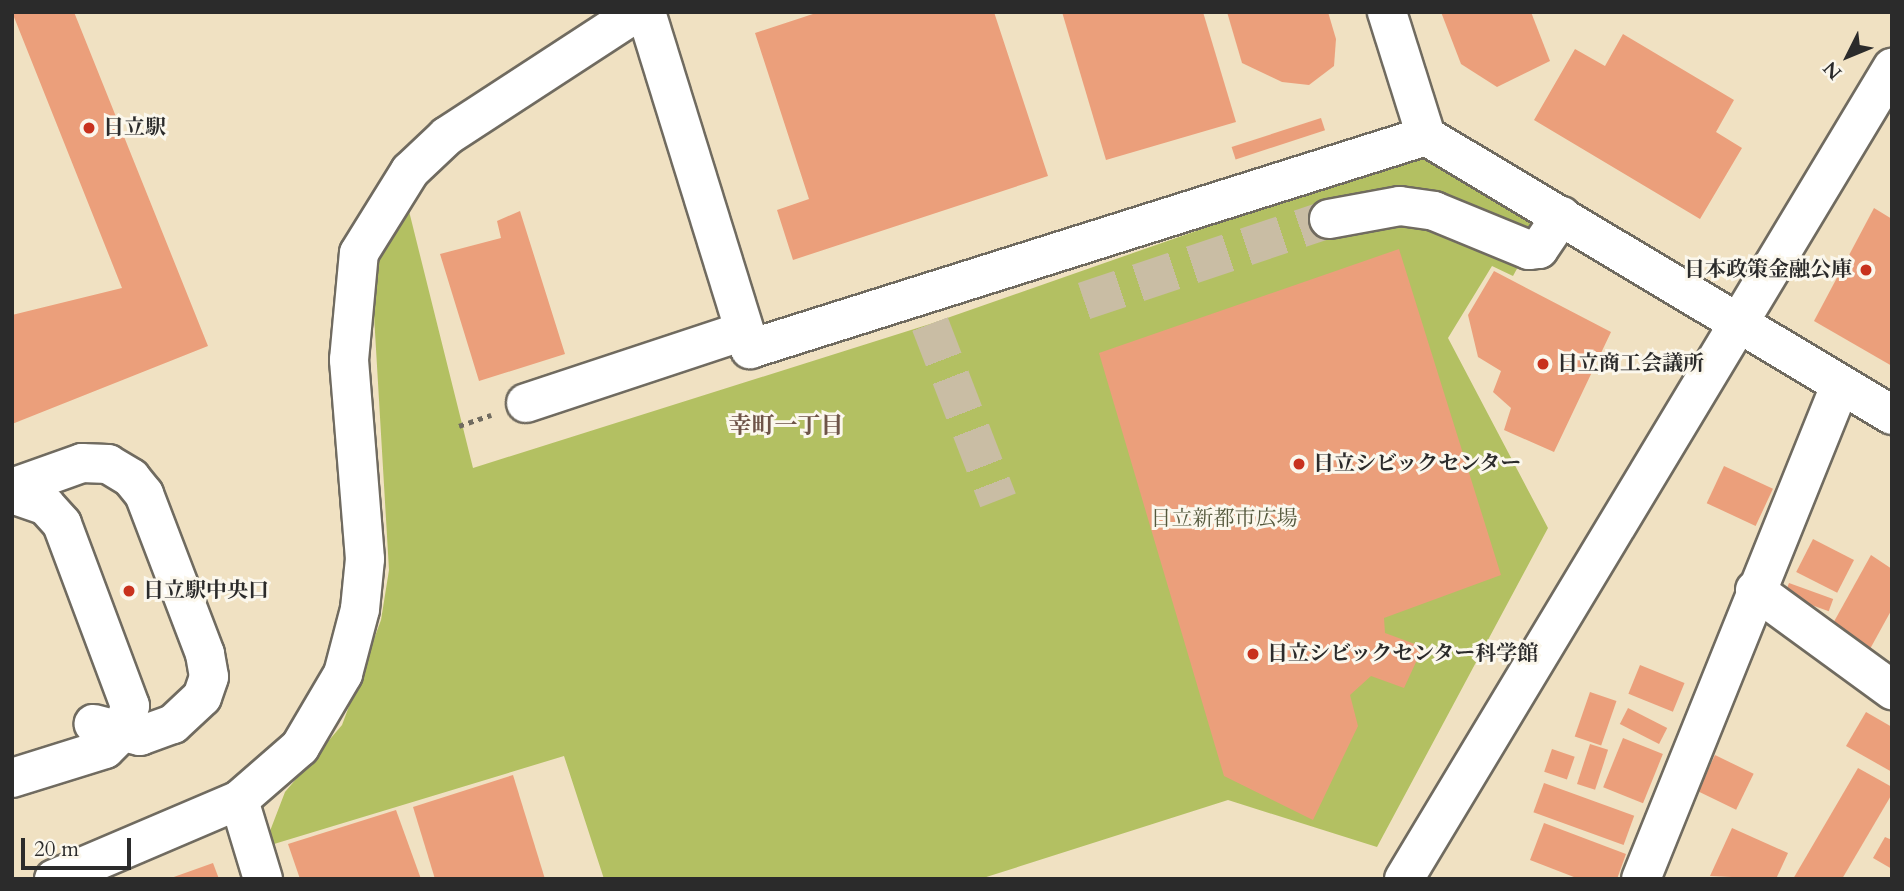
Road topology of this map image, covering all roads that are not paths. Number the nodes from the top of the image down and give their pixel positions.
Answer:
1 (637, 12) edge
2 (646, 12) edge
3 (1387, 12) edge
4 (1892, 68) edge
5 (1426, 136) junction
6 (1561, 216) junction
7 (1329, 219) tunnel mouth
8 (1737, 324) junction
9 (744, 331) junction
10 (1840, 386) junction
11 (526, 403) dead end
12 (1892, 415) edge
13 (12, 488) edge
14 (12, 494) edge
15 (1755, 590) junction
16 (1892, 691) edge
17 (108, 728) junction
18 (12, 757) edge
19 (12, 778) edge
20 (239, 800) junction
21 (54, 879) edge
22 (263, 879) edge
23 (1404, 879) edge
24 (1641, 879) edge

1 - 20 street
2 - 9 street
3 - 5 street
4 - 8 street
5 - 6 street
5 - 9 street
6 - 7 street
6 - 8 street
8 - 10 street
8 - 23 street
9 - 11 street
10 - 12 street
10 - 15 street
13 - 17 street
14 - 17 street
15 - 16 street
15 - 24 street
17 - 18 street
17 - 19 street
20 - 21 street
20 - 22 street

